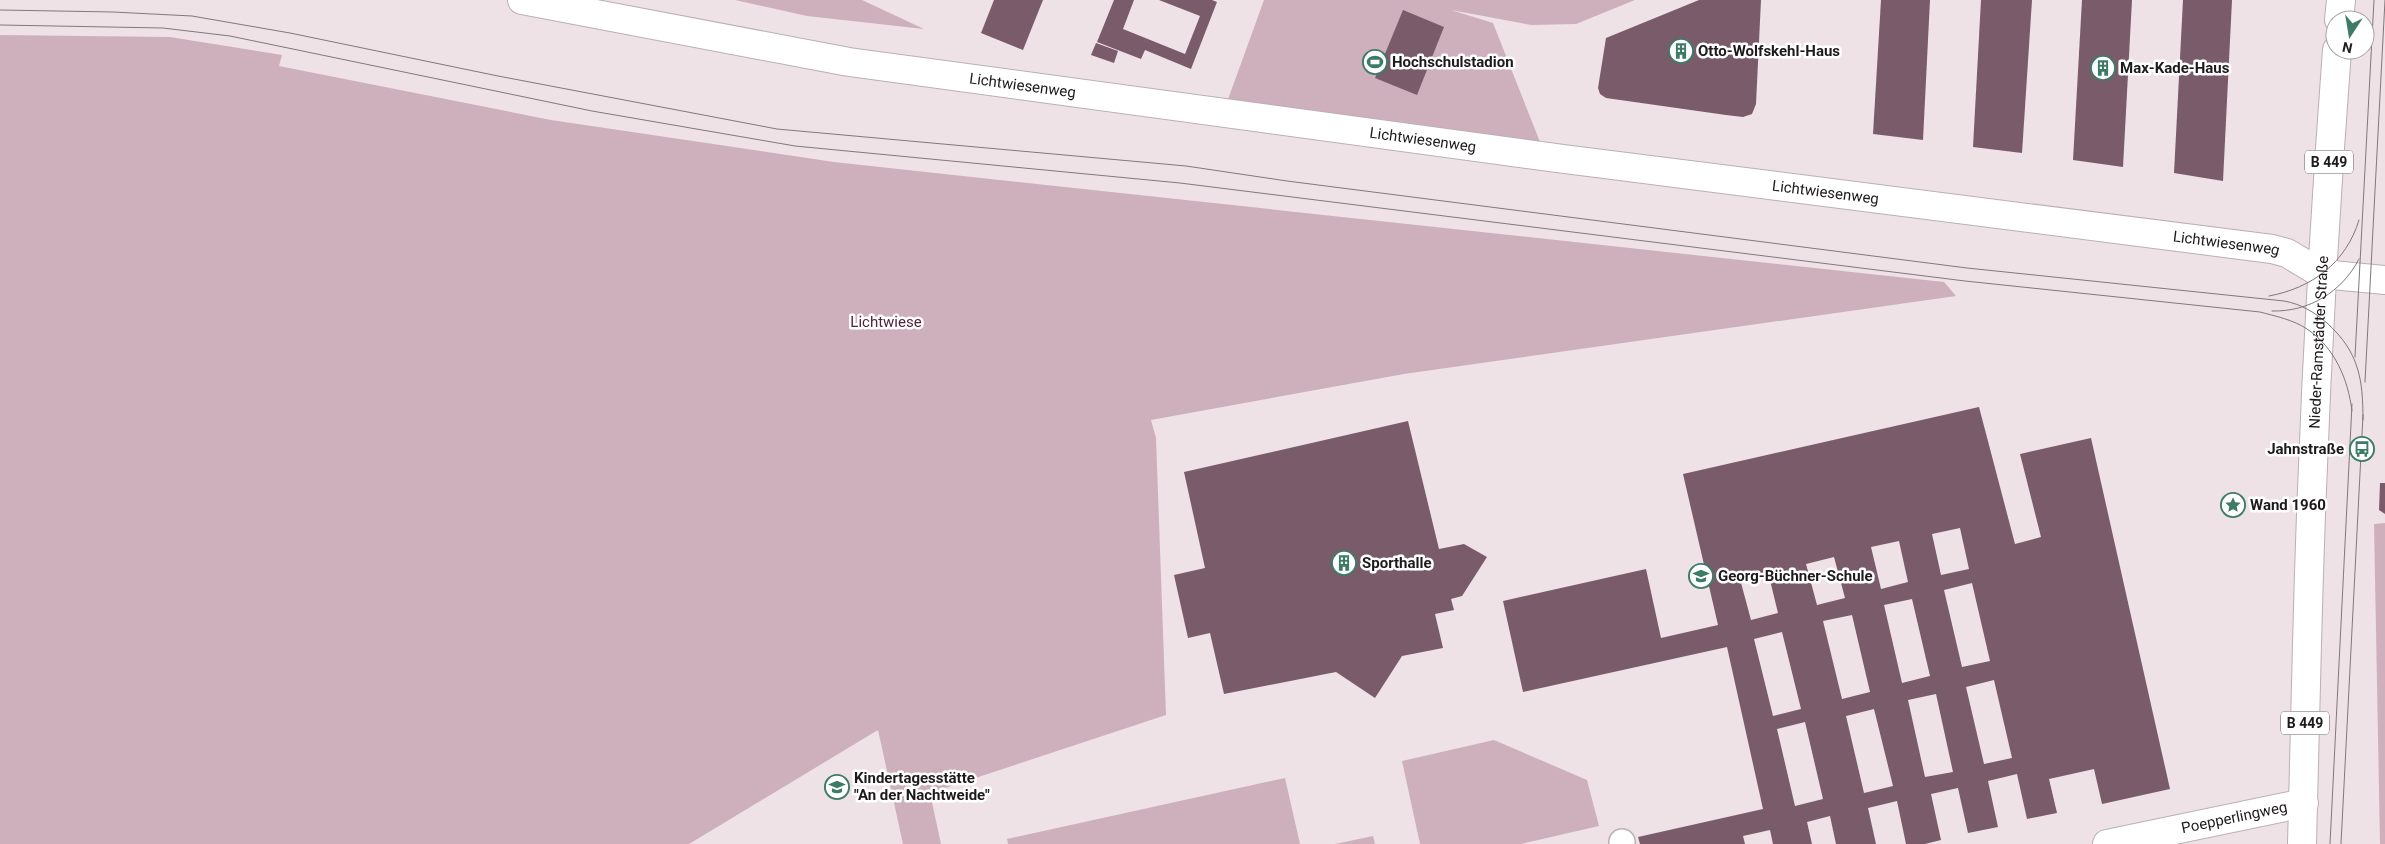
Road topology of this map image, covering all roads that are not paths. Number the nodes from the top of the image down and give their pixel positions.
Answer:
1 (522, 0) edge
2 (2336, 60) edge
3 (2322, 274) junction
4 (2385, 280) edge
5 (2304, 803) junction
6 (2107, 844) edge
7 (2302, 844) edge

1 - 3 street, Lichtwiesenweg
2 - 3 street, Nieder-Ramstädter Straße / B 449
3 - 4 street
3 - 5 street, Nieder-Ramstädter Straße / B 449
5 - 6 street, Poepperlingweg
5 - 7 street, Nieder-Ramstädter Straße / B 449

